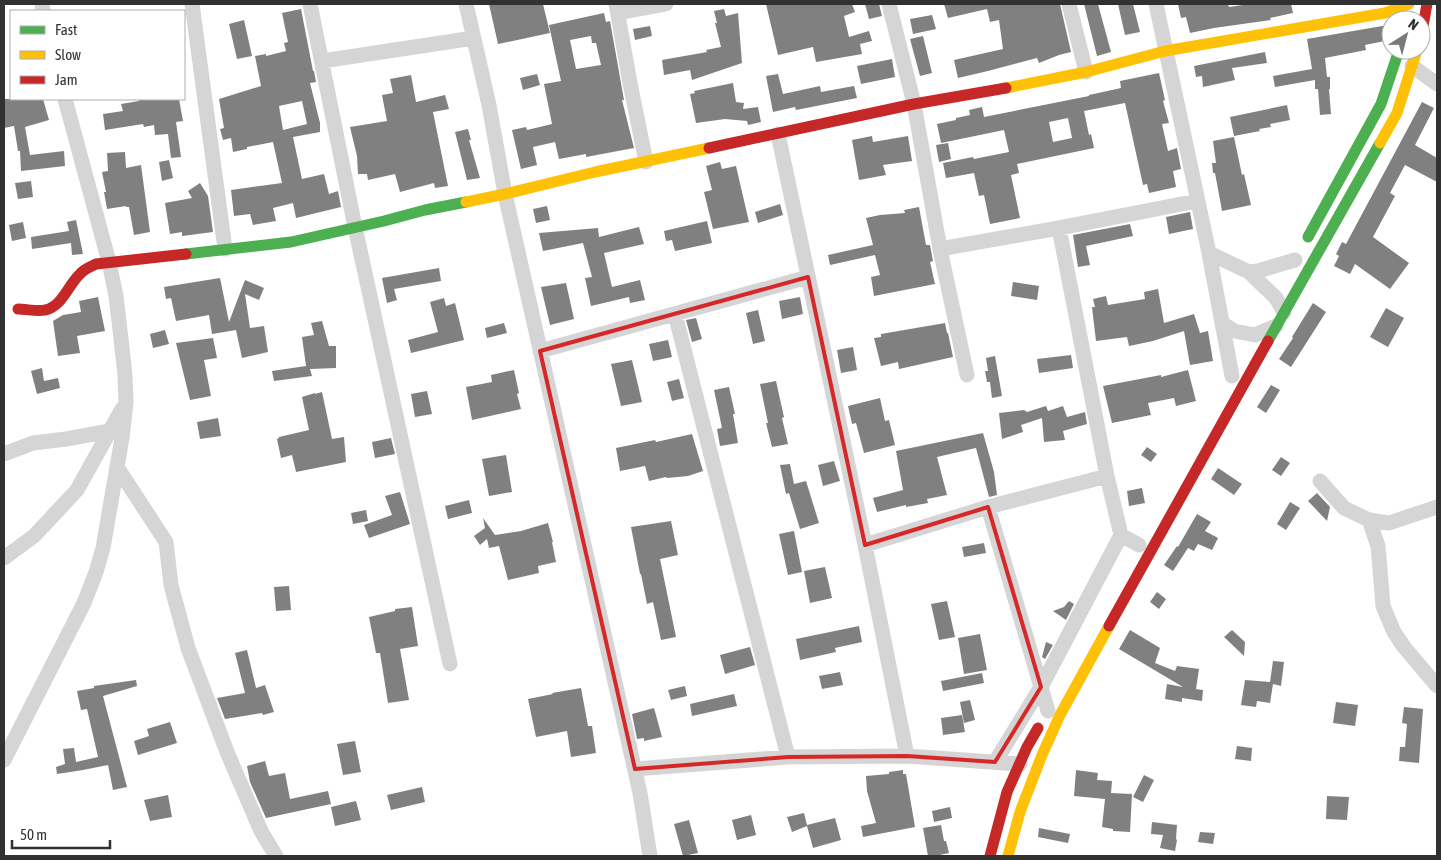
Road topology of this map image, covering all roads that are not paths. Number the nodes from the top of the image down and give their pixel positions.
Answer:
1 (192, 4) edge
2 (310, 4) edge
3 (466, 4) edge
4 (666, 4) edge
5 (889, 4) edge
6 (1069, 4) edge
7 (1156, 4) edge
8 (1421, 6) edge
9 (617, 8) edge
10 (474, 38) junction
11 (1165, 51) junction
12 (1396, 60) edge
13 (1414, 60) edge
14 (322, 61) junction
15 (1412, 66) junction
16 (1086, 72) junction
17 (1437, 84) edge
18 (65, 100) edge
19 (914, 104) junction
20 (778, 134) junction
21 (646, 162) junction
22 (505, 194) junction
23 (1197, 201) junction
24 (355, 227) junction
25 (1059, 228) junction
26 (940, 248) junction
27 (225, 249) junction
28 (1300, 251) junction
29 (1209, 253) junction
30 (109, 262) junction
31 (1249, 272) junction
32 (1288, 275) dead end
33 (808, 277) junction
34 (1278, 294) junction
35 (18, 309) dead end
36 (1284, 312) junction
37 (675, 314) junction
38 (1269, 320) junction
39 (1222, 323) junction
40 (540, 351) junction
41 (1242, 360) dead end
42 (967, 375) dead end
43 (1230, 381) joint
44 (126, 403) junction
45 (110, 431) junction
46 (4, 454) edge
47 (117, 467) junction
48 (1106, 476) junction
49 (1320, 481) dead end
50 (988, 508) junction
51 (1437, 508) edge
52 (1369, 520) junction
53 (1121, 535) junction
54 (866, 545) junction
55 (1139, 545) dead end
56 (4, 558) edge
57 (450, 664) dead end
58 (1437, 686) edge
59 (1041, 687) junction
60 (1056, 696) dead end
61 (1048, 711) junction
62 (907, 756) junction
63 (788, 757) junction
64 (4, 760) edge
65 (995, 762) junction
66 (1020, 764) junction
67 (635, 770) junction
68 (276, 856) edge
69 (650, 856) edge
70 (990, 856) edge
71 (1008, 856) edge

1 - 27 street
2 - 14 street
3 - 10 street
4 - 9 street
5 - 19 street
6 - 16 street
7 - 11 street
8 - 11 street
9 - 21 street
10 - 14 street
10 - 22 street
11 - 16 street
11 - 23 street
12 - 28 street
13 - 15 street
14 - 24 street
15 - 17 street
15 - 36 street
16 - 19 street
18 - 30 street
19 - 20 street
19 - 26 street
20 - 21 street
20 - 33 street
21 - 22 street
22 - 24 street
22 - 40 street
23 - 25 street
23 - 29 street
24 - 27 street
24 - 57 street
25 - 26 street
25 - 48 street
26 - 42 street
27 - 30 street
28 - 31 street
28 - 32 street
29 - 31 street
29 - 39 street
30 - 35 street
30 - 44 street
31 - 34 street
33 - 37 street
33 - 54 street
34 - 36 street
34 - 38 street
36 - 38 street
37 - 40 street
37 - 63 street
38 - 39 street
38 - 71 street
39 - 43 street
40 - 67 street
41 - 43 street
44 - 45 street
44 - 47 street
45 - 46 street
45 - 56 street
47 - 64 street
47 - 68 street
48 - 50 street
48 - 53 street
49 - 52 street
50 - 54 street
50 - 59 street
51 - 52 street
52 - 58 street
53 - 55 street
53 - 59 street
54 - 62 street
59 - 61 street
59 - 65 street
60 - 61 street
61 - 66 street
62 - 63 street
62 - 65 street
63 - 67 street
65 - 66 street
66 - 70 street
67 - 69 street

